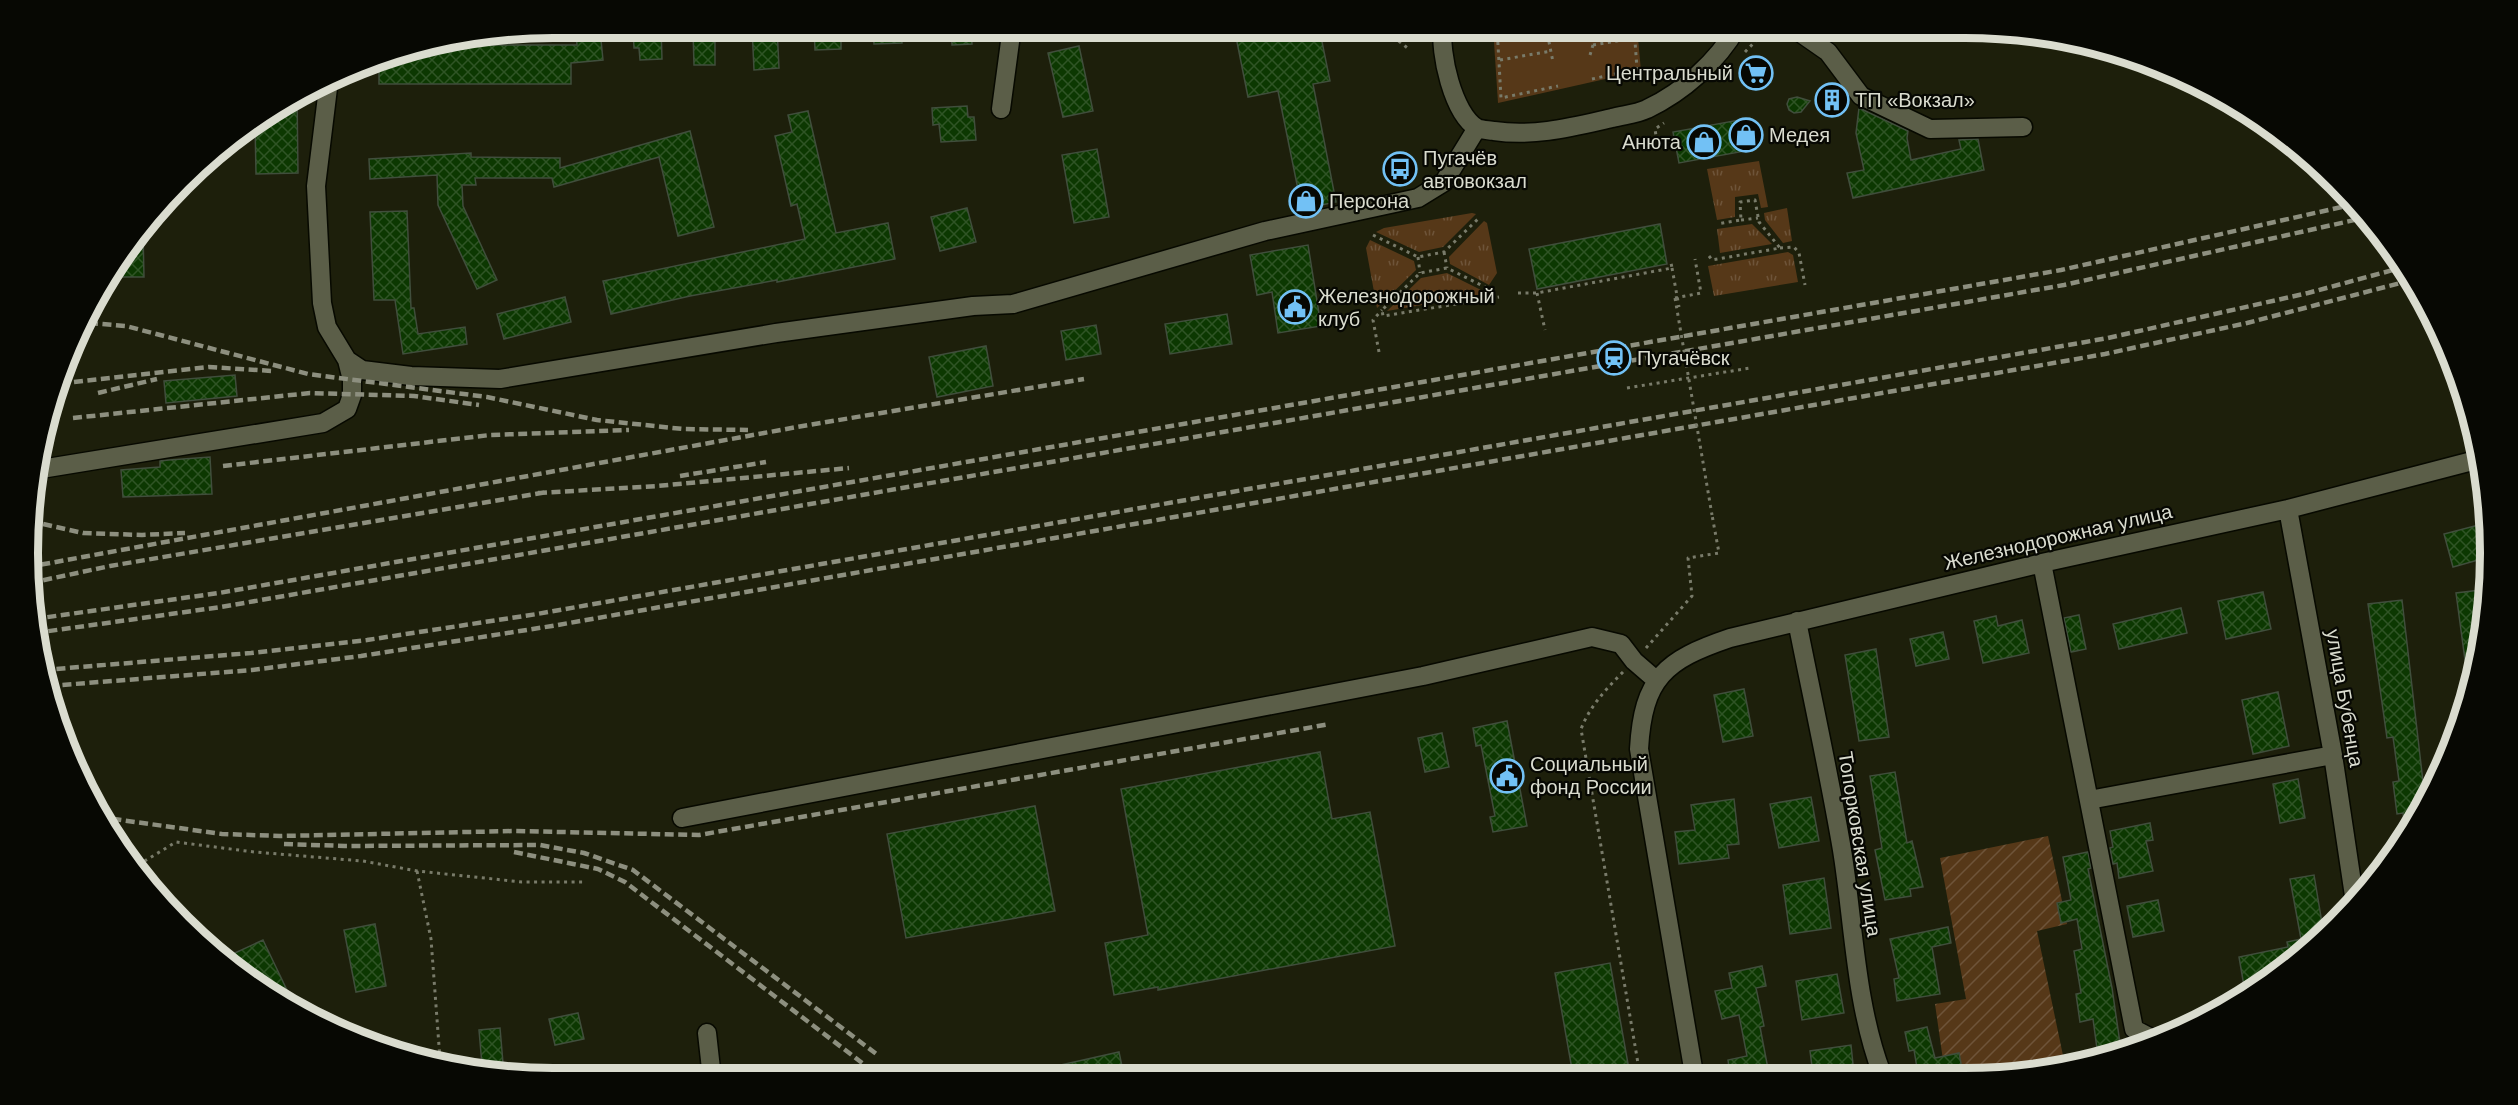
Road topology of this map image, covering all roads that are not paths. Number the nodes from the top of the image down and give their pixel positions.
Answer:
1 (1011, 38) edge
2 (1442, 38) edge
3 (1731, 38) edge
4 (1808, 38) edge
5 (328, 90) edge
6 (1001, 109) dead end
7 (2023, 127) dead end
8 (1477, 128) junction
9 (347, 360) junction
10 (2472, 461) edge
11 (45, 468) edge
12 (2288, 509) junction
13 (2042, 563) junction
14 (1797, 621) junction
15 (1656, 680) junction
16 (2332, 755) junction
17 (2089, 801) junction
18 (682, 818) dead end
19 (2353, 892) edge
20 (708, 1033) dead end
21 (2145, 1035) edge
22 (711, 1068) edge
23 (1693, 1068) edge
24 (1880, 1068) edge

1 - 6 street
2 - 8 street
3 - 8 street
4 - 7 street
5 - 9 street
8 - 9 street
9 - 11 street
10 - 12 street, Железнодорожная улица
12 - 13 street, Железнодорожная улица
12 - 16 street, улица Бубенца
13 - 14 street, Железнодорожная улица
13 - 17 street
14 - 15 street, Железнодорожная улица
14 - 24 street, Топорковская улица
15 - 18 street
15 - 23 street
16 - 17 street
16 - 19 street, улица Бубенца
17 - 21 street
20 - 22 street

